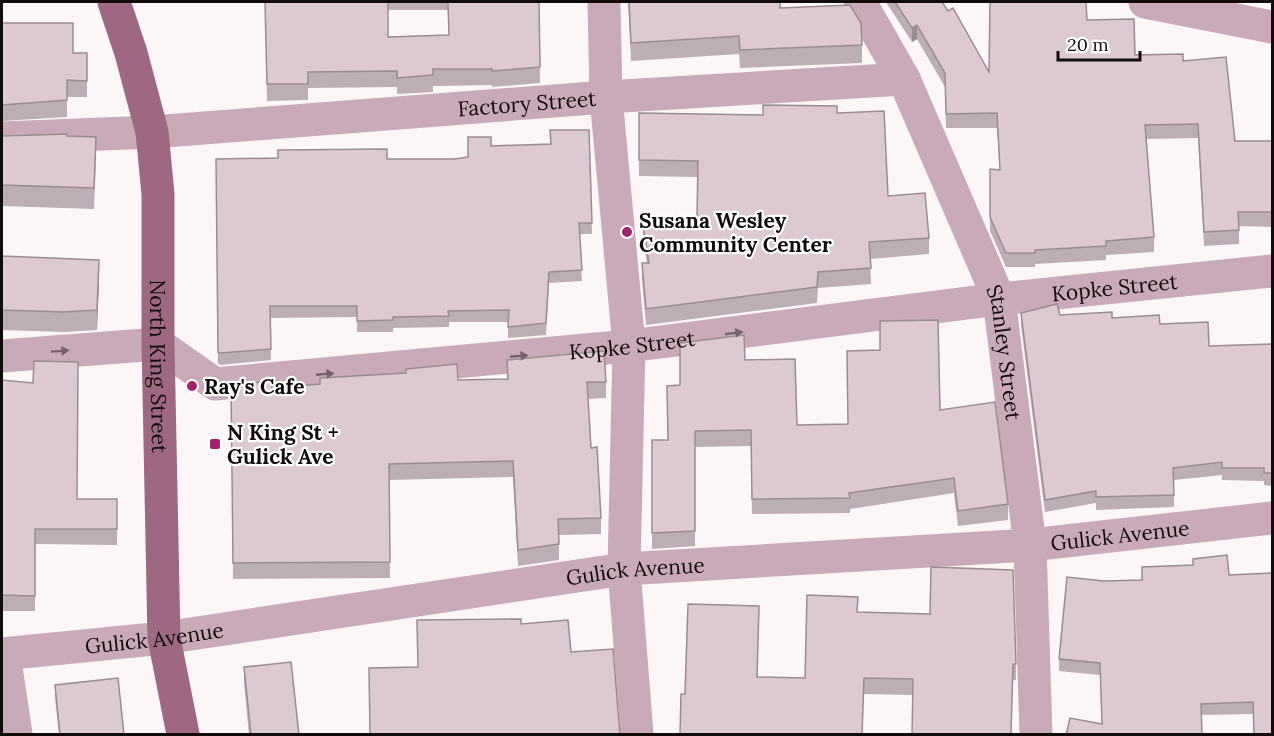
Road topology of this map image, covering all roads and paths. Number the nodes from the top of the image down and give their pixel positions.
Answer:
1 (114, 2) edge
2 (604, 2) edge
3 (860, 2) edge
4 (1145, 2) edge
5 (1272, 27) edge
6 (904, 79) junction
7 (606, 97) junction
8 (152, 132) junction
9 (2, 138) edge
10 (1272, 271) edge
11 (999, 299) junction
12 (158, 344) junction
13 (629, 346) junction
14 (2, 356) edge
15 (1272, 518) edge
16 (1030, 545) junction
17 (624, 569) junction
18 (164, 638) junction
19 (2, 654) edge
20 (10, 719) edge
21 (183, 735) edge
22 (637, 735) edge
23 (1036, 735) edge

1 - 8 main road, North King Street
2 - 7 street
3 - 6 street, Stanley Street
4 - 5 street
6 - 7 street, Factory Street
6 - 11 street, Stanley Street
7 - 8 street, Factory Street
7 - 13 street
8 - 9 street, Factory Street
8 - 12 main road, North King Street
10 - 11 street, Kopke Street
13 -> 11 street, Kopke Street
11 - 16 street, Stanley Street
12 -> 13 street, Kopke Street
14 -> 12 street
12 - 18 main road, North King Street
13 - 17 street
15 - 16 street, Gulick Avenue
16 - 17 street, Gulick Avenue
16 - 23 street, Stanley Street
17 - 18 street, Gulick Avenue
17 - 22 street
18 - 19 street, Gulick Avenue
18 - 21 main road, North King Street
19 - 20 street

